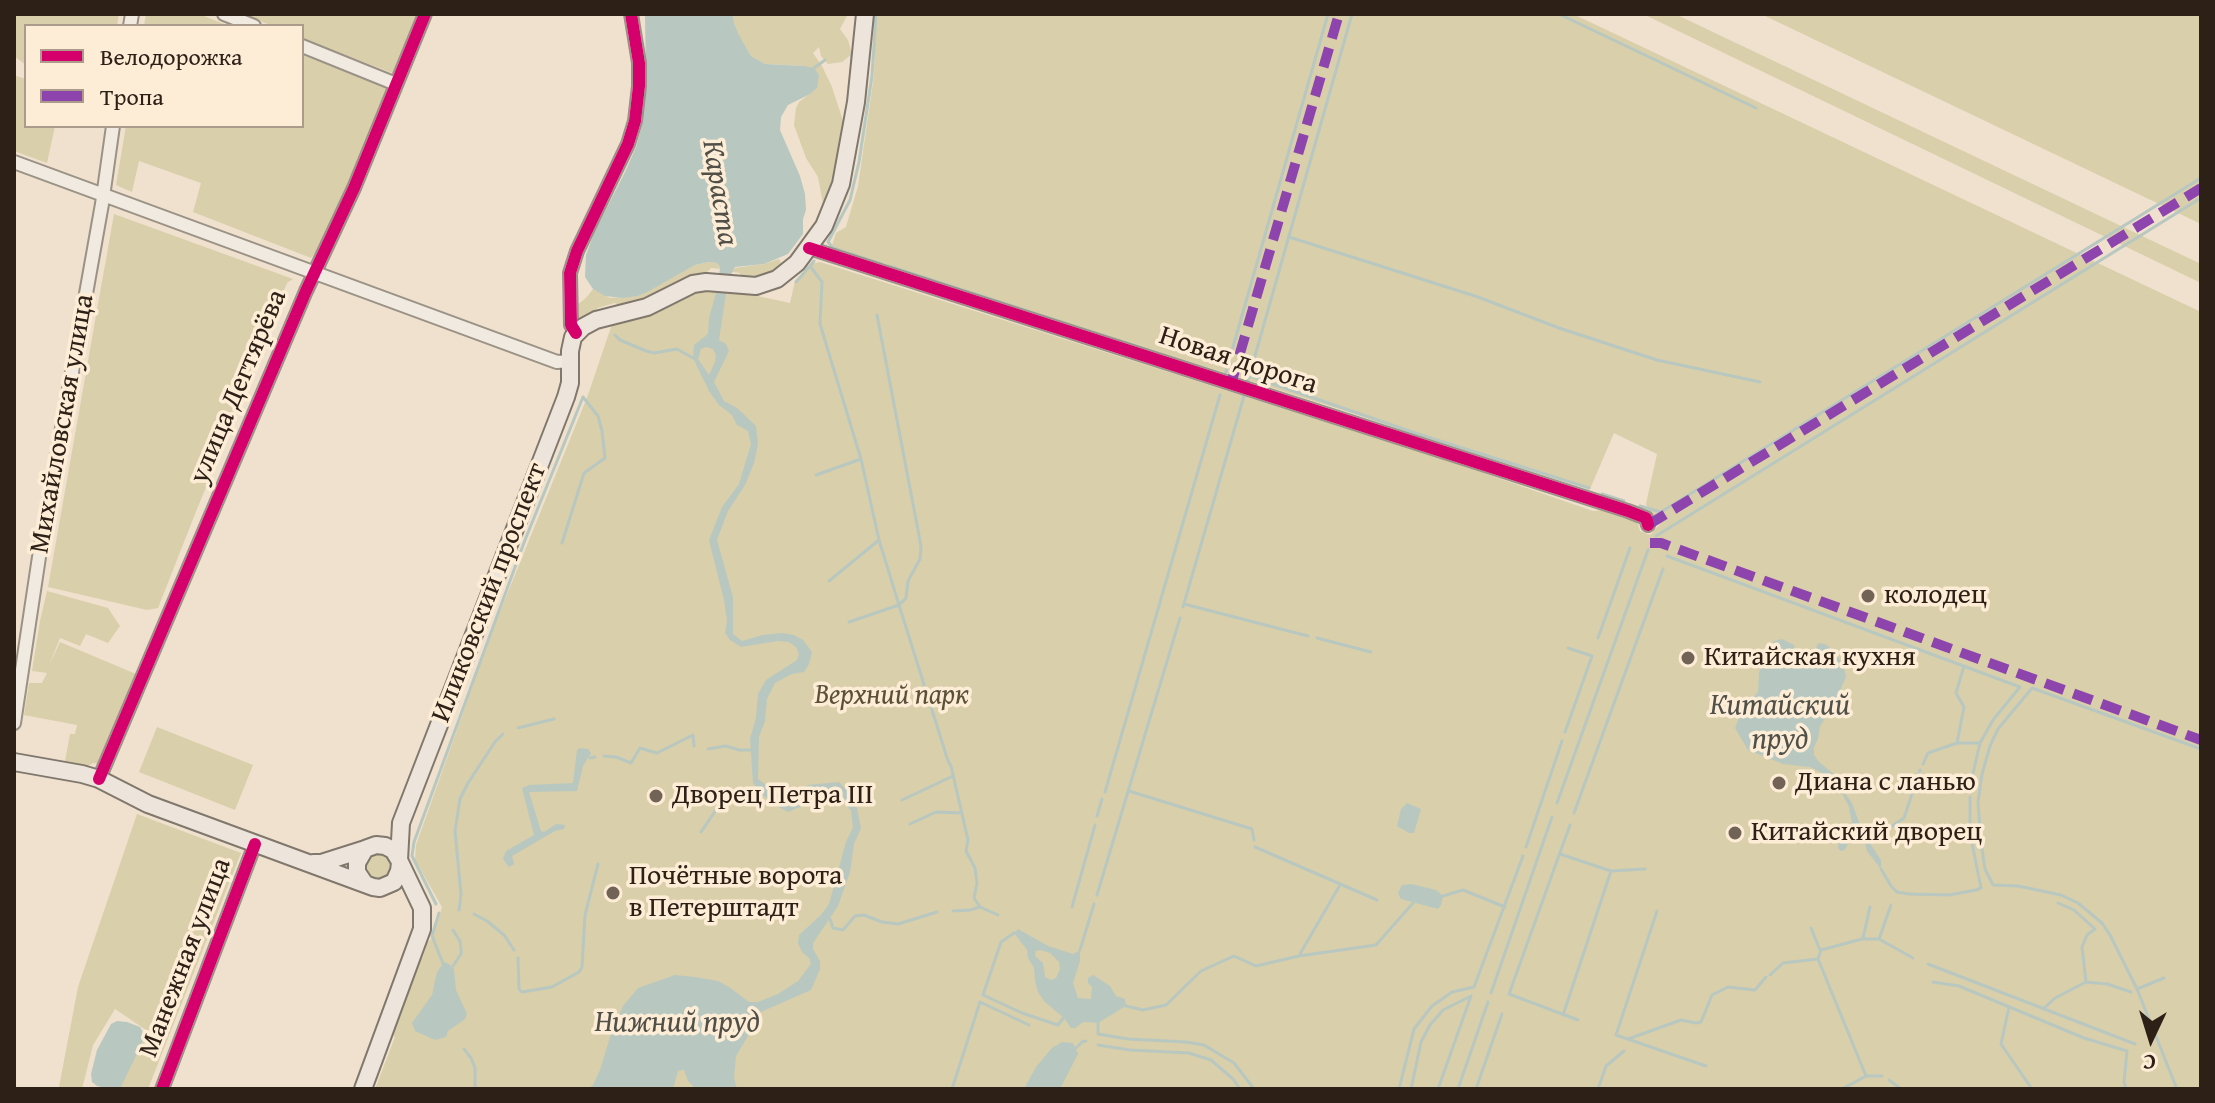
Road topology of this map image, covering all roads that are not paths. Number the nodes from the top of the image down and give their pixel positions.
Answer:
1 (224, 14) edge
2 (425, 14) edge
3 (631, 14) edge
4 (865, 14) edge
5 (249, 24) edge
6 (304, 47) edge
7 (396, 84) junction
8 (113, 128) edge
9 (14, 162) edge
10 (103, 195) junction
11 (809, 248) junction
12 (314, 273) junction
13 (576, 333) junction
14 (570, 361) junction
15 (1648, 525) dead end
16 (14, 723) edge
17 (14, 762) edge
18 (99, 779) junction
19 (401, 823) junction
20 (255, 844) junction
21 (366, 849) junction
22 (400, 861) junction
23 (304, 862) junction
24 (369, 886) junction
25 (162, 1089) edge
26 (363, 1089) edge

1 - 5 street
2 - 7 street, улица Дегтярёва
3 - 13 street
4 - 11 main road
6 - 7 street
7 - 12 street, улица Дегтярёва
8 - 10 street, Михайловская улица
9 - 10 street
10 - 12 street
10 - 16 street, Михайловская улица
11 - 13 main road
11 - 15 street, Новая дорога
12 - 14 street
12 - 18 street, улица Дегтярёва
13 - 14 main road, Иликовский проспект
14 - 19 main road, Иликовский проспект
17 - 18 main road
18 - 20 main road
19 - 21 main road
19 - 22 main road, Иликовский проспект
20 - 23 main road
20 - 25 street, Манежная улица
21 - 22 main road
21 - 23 main road
21 - 24 main road
22 - 24 main road
22 - 26 main road, Иликовский проспект
23 - 24 main road

